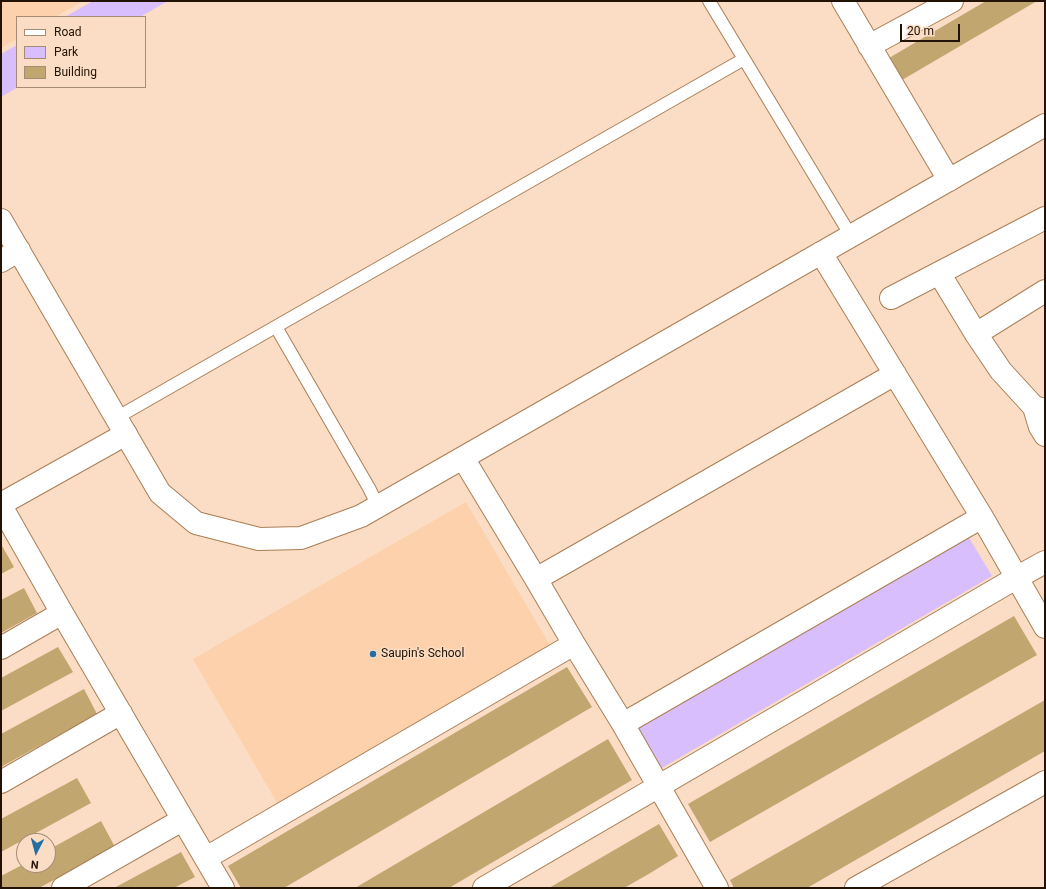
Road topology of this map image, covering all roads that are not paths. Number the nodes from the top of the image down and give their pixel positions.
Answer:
1 (709, 1) edge
2 (842, 1) edge
3 (952, 1) edge
4 (869, 46) junction
5 (744, 59) junction
6 (1045, 125) edge
7 (949, 180) junction
8 (1045, 218) edge
9 (1, 220) edge
10 (851, 236) junction
11 (821, 253) junction
12 (10, 255) edge
13 (939, 273) junction
14 (1045, 291) edge
15 (891, 298) dead end
16 (276, 327) junction
17 (976, 334) junction
18 (895, 374) junction
19 (1040, 409) edge
20 (121, 426) junction
21 (1045, 435) edge
22 (463, 458) junction
23 (1, 505) edge
24 (378, 506) junction
25 (982, 517) junction
26 (1045, 562) edge
27 (536, 578) junction
28 (1016, 578) junction
29 (62, 614) junction
30 (1045, 627) edge
31 (574, 644) junction
32 (1, 648) edge
33 (121, 713) junction
34 (623, 724) junction
35 (1, 782) edge
36 (1045, 782) edge
37 (658, 787) junction
38 (182, 820) junction
39 (206, 858) junction
40 (63, 888) edge
41 (223, 888) edge
42 (484, 888) edge
43 (717, 888) edge
44 (856, 888) edge

1 - 5 lane
2 - 4 street
3 - 4 street
4 - 7 street
5 - 10 lane
5 - 16 lane
6 - 7 street
7 - 10 street
8 - 13 street
9 - 12 street
10 - 11 street
11 - 18 street
11 - 22 street
12 - 20 street
13 - 15 street
13 - 17 street
14 - 17 street
16 - 20 lane
16 - 24 lane
17 - 19 street
18 - 25 street
18 - 27 street
19 - 21 street
20 - 23 street
20 - 24 street
22 - 24 street
22 - 27 street
23 - 29 street
25 - 28 street
25 - 34 street
26 - 28 street
27 - 31 street
28 - 30 street
28 - 37 street
29 - 32 street
29 - 33 street
31 - 34 street
31 - 39 street
33 - 35 street
33 - 38 street
34 - 37 street
36 - 44 street
37 - 42 street
37 - 43 street
38 - 39 street
38 - 40 street
39 - 41 street

